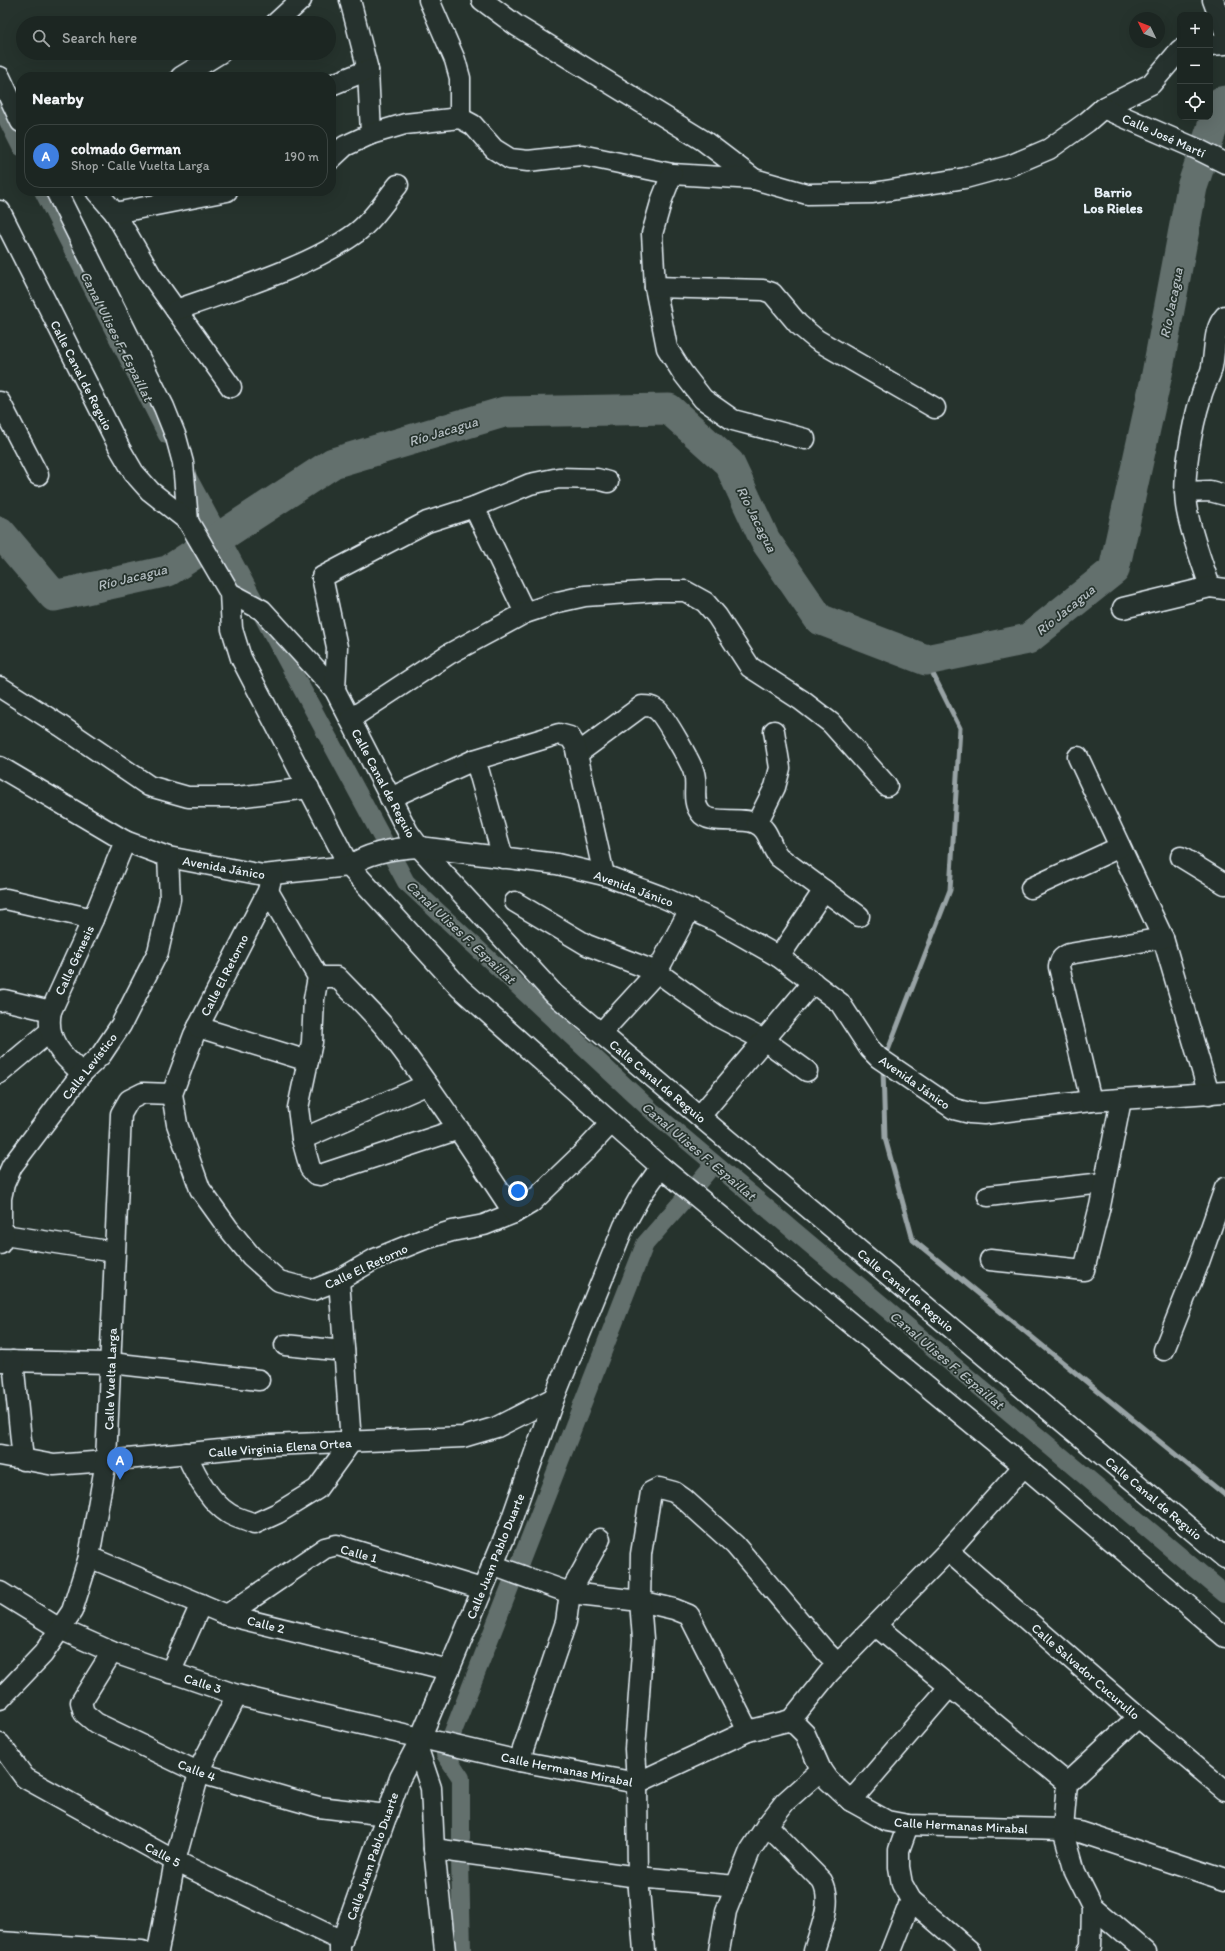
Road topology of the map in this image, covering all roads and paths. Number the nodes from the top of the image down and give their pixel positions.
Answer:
1 (301, 0) edge
2 (350, 0) edge
3 (429, 0) edge
4 (482, 0) edge
5 (1213, 0) edge
6 (284, 16) edge
7 (1225, 32) edge
8 (1225, 44) edge
9 (1213, 45) edge
10 (1177, 54) edge
11 (209, 60) edge
12 (368, 70) junction
13 (189, 72) edge
14 (0, 77) edge
15 (336, 83) edge
16 (1103, 108) junction
17 (16, 111) edge
18 (460, 118) junction
19 (370, 134) junction
20 (336, 154) edge
21 (1223, 162) edge
22 (672, 174) junction
23 (754, 179) junction
24 (398, 185) dead end
25 (58, 196) edge
26 (100, 196) edge
27 (202, 196) edge
28 (0, 211) edge
29 (115, 213) junction
30 (654, 287) junction
31 (176, 310) junction
32 (1225, 316) edge
33 (1218, 373) edge
34 (231, 387) dead end
35 (0, 402) edge
36 (935, 408) dead end
37 (805, 439) dead end
38 (38, 475) dead end
39 (608, 482) dead end
40 (1185, 492) junction
41 (1225, 495) edge
42 (474, 507) junction
43 (188, 521) junction
44 (1218, 588) edge
45 (230, 593) junction
46 (1123, 608) dead end
47 (525, 613) junction
48 (0, 687) edge
49 (335, 690) junction
50 (350, 719) junction
51 (774, 730) dead end
52 (577, 754) junction
53 (1078, 757) dead end
54 (474, 760) junction
55 (0, 767) edge
56 (887, 786) dead end
57 (309, 788) junction
58 (390, 798) junction
59 (757, 823) junction
60 (125, 841) junction
61 (414, 847) junction
62 (1120, 847) junction
63 (168, 857) junction
64 (1182, 857) dead end
65 (504, 858) junction
66 (355, 862) junction
67 (604, 875) junction
68 (270, 883) junction
69 (1225, 884) edge
70 (1031, 888) dead end
71 (824, 890) junction
72 (0, 900) edge
73 (516, 902) dead end
74 (690, 909) junction
75 (859, 916) dead end
76 (93, 919) junction
77 (1163, 938) junction
78 (779, 958) junction
79 (657, 972) junction
80 (318, 977) junction
81 (813, 982) junction
82 (0, 1001) edge
83 (51, 1011) junction
84 (198, 1027) junction
85 (49, 1032) junction
86 (601, 1033) junction
87 (764, 1040) junction
88 (308, 1060) junction
89 (806, 1070) dead end
90 (0, 1073) edge
91 (82, 1073) junction
92 (426, 1085) junction
93 (1217, 1093) edge
94 (172, 1094) junction
95 (1121, 1100) junction
96 (1091, 1101) junction
97 (700, 1116) junction
98 (611, 1123) junction
99 (459, 1129) junction
100 (302, 1139) junction
101 (661, 1167) junction
102 (1103, 1183) junction
103 (1225, 1188) edge
104 (988, 1196) dead end
105 (514, 1213) junction
106 (2, 1239) edge
107 (114, 1252) junction
108 (990, 1260) dead end
109 (339, 1280) junction
110 (286, 1345) dead end
111 (1164, 1350) dead end
112 (344, 1351) junction
113 (7, 1361) edge
114 (111, 1363) junction
115 (259, 1380) dead end
116 (554, 1398) junction
117 (350, 1442) junction
118 (186, 1453) junction
119 (0, 1455) edge
120 (23, 1460) junction
121 (106, 1461) junction
122 (1024, 1466) junction
123 (600, 1539) dead end
124 (948, 1551) junction
125 (89, 1557) junction
126 (1225, 1558) edge
127 (492, 1565) junction
128 (482, 1589) junction
129 (0, 1592) edge
130 (570, 1593) junction
131 (640, 1600) junction
132 (201, 1604) junction
133 (228, 1615) junction
134 (876, 1626) junction
135 (60, 1629) junction
136 (1225, 1637) edge
137 (112, 1652) junction
138 (838, 1664) junction
139 (449, 1670) junction
140 (170, 1673) junction
141 (950, 1686) junction
142 (237, 1694) junction
143 (0, 1699) edge
144 (1138, 1717) junction
145 (791, 1720) junction
146 (748, 1731) junction
147 (418, 1741) junction
148 (0, 1744) edge
149 (519, 1761) junction
150 (821, 1770) junction
151 (200, 1773) junction
152 (1067, 1782) junction
153 (637, 1783) junction
154 (1225, 1790) edge
155 (851, 1801) junction
156 (387, 1815) junction
157 (767, 1825) junction
158 (908, 1825) junction
159 (1063, 1830) junction
160 (434, 1849) junction
161 (175, 1861) junction
162 (638, 1877) junction
163 (1225, 1880) edge
164 (736, 1886) junction
165 (911, 1900) junction
166 (1092, 1906) junction
167 (0, 1942) edge
168 (341, 1946) edge
169 (142, 1951) edge
170 (158, 1951) edge
171 (444, 1951) edge
172 (644, 1951) edge
173 (718, 1951) edge
174 (814, 1951) edge
175 (891, 1951) edge
176 (970, 1951) edge
177 (1088, 1951) edge
178 (1145, 1951) edge

1 - 6 street
2 - 12 street
3 - 18 street
4 - 23 street
5 - 7 street
8 - 9 street
10 - 16 street
11 - 13 street
12 - 15 street
12 - 19 street
14 - 17 street
16 - 21 street, Calle José Martí
16 - 23 street
18 - 19 street
18 - 22 street
19 - 20 street
22 - 23 street
22 - 30 street
24 - 31 street
25 - 43 street, Calle Canal de Reguio
26 - 29 street
27 - 29 street
28 - 43 street, Calle Canal de Reguio
29 - 31 street
30 - 36 street
30 - 37 street
31 - 34 street
32 - 33 street
33 - 40 street
35 - 38 street
39 - 42 street
40 - 41 street
40 - 44 street
42 - 47 street
42 - 49 street
43 - 45 street, Calle Canal de Reguio
44 - 46 street
45 - 49 street, Calle Canal de Reguio
45 - 57 street
47 - 50 street
47 - 56 street
48 - 57 street
49 - 50 street, Calle Canal de Reguio
50 - 58 street, Calle Canal de Reguio
51 - 59 street
52 - 54 street
52 - 59 street
52 - 67 street
53 - 62 street
54 - 58 street
54 - 65 street
55 - 60 street, Avenida Jánico
57 - 66 street
58 - 61 street, Calle Canal de Reguio
59 - 71 street
60 - 63 street, Avenida Jánico
60 - 76 street, Calle Génesis
61 - 65 street, Avenida Jánico
61 - 66 street, Avenida Jánico
61 - 86 street, Calle Canal de Reguio
62 - 70 street
62 - 77 street
63 - 68 street, Avenida Jánico
63 - 91 street, Calle Levístico
64 - 69 street
65 - 67 street, Avenida Jánico
66 - 68 street, Avenida Jánico
66 - 98 street
67 - 74 street, Avenida Jánico
68 - 80 street
68 - 84 street, Calle El Retorno
71 - 75 street
71 - 78 street
72 - 76 street
73 - 79 street
74 - 78 street, Avenida Jánico
74 - 79 street
76 - 83 street, Calle Génesis
77 - 93 street
77 - 96 street
78 - 81 street, Avenida Jánico
79 - 86 street
79 - 87 street
80 - 88 street
80 - 92 street
81 - 87 street
81 - 96 street, Avenida Jánico
82 - 83 street
83 - 85 street, Calle Génesis
84 - 88 street
84 - 94 street, Calle El Retorno
85 - 90 street
85 - 91 street
86 - 97 street, Calle Canal de Reguio
87 - 89 street
87 - 97 street
88 - 100 street
91 - 106 street, Calle Levístico
92 - 99 street
92 - 100 street
93 - 95 street, Avenida Jánico
94 - 107 street, Calle Vuelta Larga
94 - 109 street, Calle El Retorno
95 - 96 street, Avenida Jánico
95 - 102 street
97 - 126 street, Calle Canal de Reguio
98 - 101 street
98 - 105 street, Calle El Retorno
99 - 100 street
99 - 105 street
101 - 116 street, Calle Juan Pablo Duarte
101 - 122 street
102 - 104 street
102 - 108 street
103 - 111 street
105 - 109 street, Calle El Retorno
106 - 107 street
107 - 114 street, Calle Vuelta Larga
109 - 112 street
110 - 112 street
112 - 117 street
113 - 114 street
113 - 120 street
114 - 115 street
114 - 121 street, Calle Vuelta Larga
116 - 117 street, Calle Virginia Elena Ortea
116 - 127 street, Calle Juan Pablo Duarte
117 - 118 street, Calle Virginia Elena Ortea
117 - 118 street
118 - 121 street, Calle Virginia Elena Ortea
119 - 120 street, Calle Virginia Elena Ortea
120 - 121 street, Calle Virginia Elena Ortea
121 - 125 street, Calle Vuelta Larga
122 - 124 street
122 - 136 street
123 - 130 street
124 - 134 street
124 - 144 street, Calle Salvador Cucurullo
125 - 132 street, Calle 2
125 - 135 street, Calle Vuelta Larga
127 - 128 street, Calle Juan Pablo Duarte
127 - 130 street
128 - 133 street, Calle 1
128 - 139 street, Calle Juan Pablo Duarte
129 - 135 street, Calle 3
130 - 131 street
130 - 149 street
131 - 138 street
131 - 146 street
131 - 153 street
132 - 133 street, Calle 2
132 - 140 street
133 - 139 street, Calle 2
134 - 138 street
134 - 141 street
135 - 137 street, Calle 3
135 - 143 street, Calle Vuelta Larga
137 - 140 street, Calle 3
137 - 151 street, Calle 4
138 - 145 street
139 - 147 street, Calle Juan Pablo Duarte
140 - 142 street, Calle 3
141 - 152 street
141 - 155 street
142 - 147 street, Calle 3
142 - 151 street
144 - 152 street
144 - 154 street, Calle Salvador Cucurullo
145 - 146 street, Calle Hermanas Mirabal
145 - 150 street, Calle Hermanas Mirabal
146 - 153 street, Calle Hermanas Mirabal
147 - 149 street, Calle Hermanas Mirabal
147 - 156 street, Calle Juan Pablo Duarte
147 - 160 street
148 - 161 street, Calle 5
149 - 153 street, Calle Hermanas Mirabal
150 - 155 street, Calle Hermanas Mirabal
150 - 157 street
151 - 156 street, Calle 4
151 - 161 street
152 - 159 street
153 - 162 street
155 - 158 street, Calle Hermanas Mirabal
156 - 168 street, Calle Juan Pablo Duarte
157 - 164 street
157 - 174 street
158 - 159 street, Calle Hermanas Mirabal
158 - 165 street
159 - 163 street, Calle Hermanas Mirabal
159 - 166 street
160 - 162 street
160 - 171 street
161 - 168 street, Calle 5
161 - 170 street
162 - 164 street
162 - 172 street
164 - 173 street
165 - 175 street
165 - 176 street
166 - 177 street
166 - 178 street
167 - 169 street

